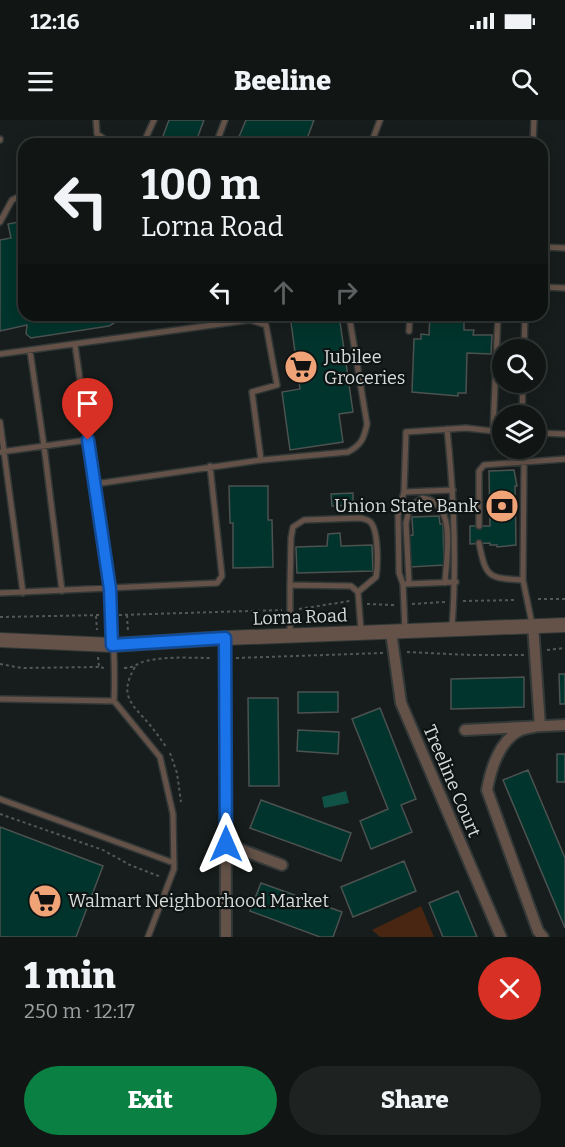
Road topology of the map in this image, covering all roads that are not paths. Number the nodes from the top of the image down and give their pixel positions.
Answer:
1 (96, 120) edge
2 (154, 120) edge
3 (225, 120) edge
4 (380, 120) edge
5 (534, 120) edge
6 (103, 138) edge
7 (146, 138) edge
8 (218, 138) edge
9 (373, 138) edge
10 (533, 138) edge
11 (18, 197) edge
12 (0, 222) edge
13 (548, 248) edge
14 (565, 248) edge
15 (548, 287) edge
16 (565, 288) edge
17 (243, 321) edge
18 (253, 321) edge
19 (350, 321) edge
20 (410, 321) edge
21 (498, 321) edge
22 (525, 321) edge
23 (410, 330) dead end
24 (524, 339) edge
25 (75, 345) junction
26 (30, 351) junction
27 (0, 354) edge
28 (494, 405) edge
29 (0, 422) edge
30 (447, 429) junction
31 (492, 431) edge
32 (546, 433) edge
33 (565, 434) edge
34 (88, 440) junction
35 (44, 446) junction
36 (2, 452) edge
37 (565, 459) edge
38 (261, 460) junction
39 (524, 462) junction
40 (210, 466) junction
41 (95, 484) junction
42 (453, 490) junction
43 (404, 492) junction
44 (479, 526) dead end
45 (479, 543) dead end
46 (523, 580) junction
47 (446, 582) junction
48 (456, 582) junction
49 (406, 584) junction
50 (290, 585) junction
51 (110, 589) junction
52 (62, 591) junction
53 (358, 592) junction
54 (0, 593) edge
55 (23, 593) junction
56 (532, 625) junction
57 (565, 625) edge
58 (452, 629) junction
59 (398, 632) junction
60 (361, 633) junction
61 (290, 636) junction
62 (225, 638) junction
63 (0, 640) edge
64 (112, 645) junction
65 (0, 699) edge
66 (114, 700) junction
67 (565, 725) edge
68 (540, 726) junction
69 (465, 730) dead end
70 (0, 799) edge
71 (226, 844) junction
72 (174, 863) junction
73 (282, 865) dead end
74 (148, 937) edge
75 (226, 937) edge
76 (501, 937) edge
77 (543, 937) edge

1 - 6 lane
2 - 7 lane
3 - 8 lane
4 - 9 lane
5 - 10 lane
11 - 12 lane
13 - 14 lane
15 - 16 lane
17 - 25 lane
18 - 38 lane
19 - 38 lane
20 - 23 lane
21 - 28 lane
22 - 24 lane
25 - 26 lane
25 - 34 lane
26 - 27 lane
26 - 35 lane
29 - 36 lane
30 - 31 lane
30 - 42 lane
30 - 43 lane
32 - 33 lane
34 - 35 lane
34 - 41 lane
35 - 36 lane
35 - 52 lane
36 - 55 lane
37 - 39 lane
38 - 40 lane
39 - 44 lane
39 - 46 lane
40 - 41 lane
40 - 51 lane
41 - 51 lane
42 - 43 lane
42 - 48 lane
43 - 49 lane
45 - 46 lane
46 - 56 lane
47 - 48 lane
47 - 49 lane
47 - 49 lane
48 - 58 lane
49 - 59 lane
50 - 53 lane
50 - 53 lane
50 - 61 lane
51 - 52 lane
51 - 64 lane
52 - 55 lane
53 - 60 lane
54 - 55 lane
56 - 57 street, Lorna Road
56 - 58 street, Lorna Road
56 - 68 street
58 - 59 street, Lorna Road
59 - 60 street, Lorna Road
59 - 76 street, Treeline Court
60 - 61 street, Lorna Road
61 - 62 street, Lorna Road
62 - 64 street, Lorna Road
62 - 71 street
63 - 64 street, Lorna Road
64 - 66 lane
65 - 66 lane
66 - 72 lane
67 - 68 street
68 - 69 street
68 - 77 street
70 - 72 lane
71 - 73 street
71 - 75 street
72 - 74 lane

